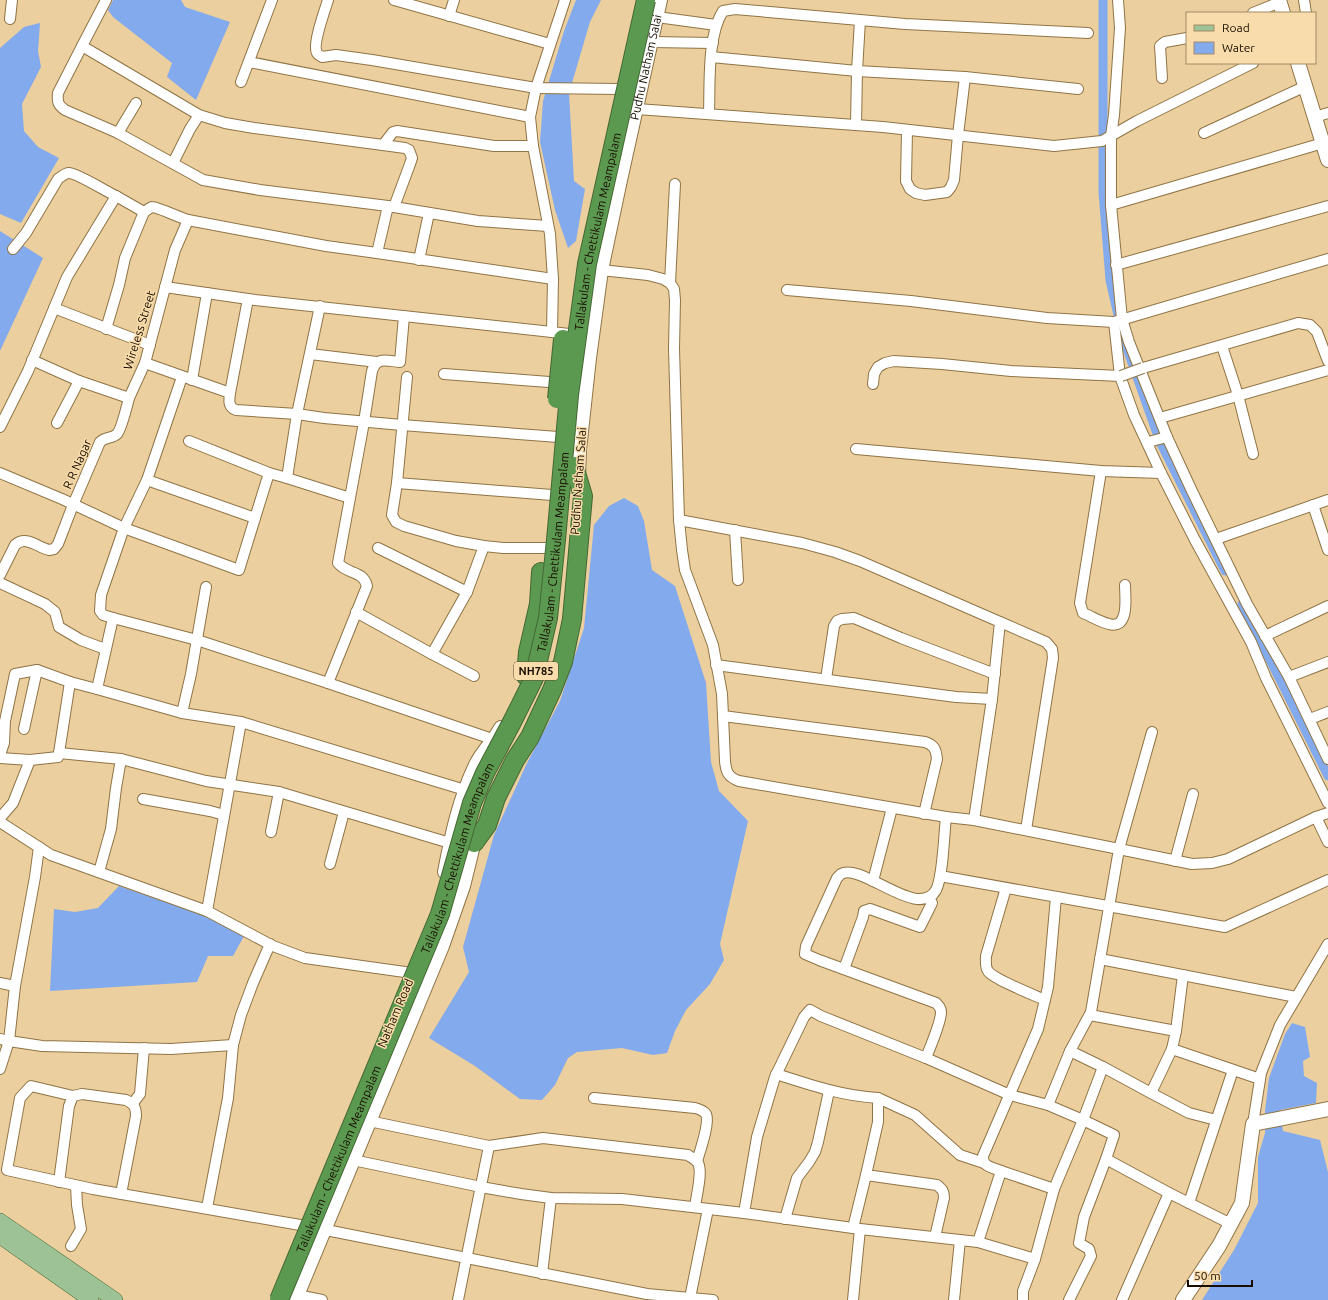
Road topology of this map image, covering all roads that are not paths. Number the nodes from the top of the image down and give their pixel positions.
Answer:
1 (12, 0) edge
2 (106, 0) edge
3 (272, 0) edge
4 (328, 0) edge
5 (394, 0) edge
6 (454, 0) edge
7 (565, 0) edge
8 (640, 0) edge
9 (646, 0) edge
10 (660, 0) edge
11 (1118, 0) edge
12 (1304, 0) edge
13 (1281, 5) edge
14 (656, 9) edge
15 (1256, 12) edge
16 (1306, 12) edge
17 (449, 16) junction
18 (10, 19) dead end
19 (860, 20) junction
20 (716, 25) junction
21 (1088, 33) dead end
22 (1186, 38) edge
23 (652, 42) junction
24 (713, 43) junction
25 (550, 44) junction
26 (82, 46) junction
27 (711, 57) junction
28 (249, 62) junction
29 (1251, 64) edge
30 (1298, 64) edge
31 (857, 71) junction
32 (965, 77) junction
33 (1162, 78) dead end
34 (241, 82) dead end
35 (1306, 86) junction
36 (536, 88) junction
37 (620, 89) junction
38 (1078, 89) dead end
39 (136, 103) dead end
40 (636, 109) junction
41 (709, 114) junction
42 (199, 115) junction
43 (1321, 115) edge
44 (530, 117) junction
45 (856, 125) junction
46 (907, 130) junction
47 (118, 133) junction
48 (1204, 133) dead end
49 (958, 136) junction
50 (1108, 138) junction
51 (1325, 144) edge
52 (384, 145) junction
53 (533, 146) junction
54 (1328, 160) edge
55 (173, 163) junction
56 (675, 184) dead end
57 (116, 196) junction
58 (1111, 205) junction
59 (1328, 206) edge
60 (391, 207) junction
61 (144, 212) junction
62 (429, 213) junction
63 (188, 220) junction
64 (548, 226) junction
65 (13, 249) dead end
66 (377, 253) junction
67 (1328, 259) edge
68 (419, 260) junction
69 (1116, 265) junction
70 (601, 270) junction
71 (553, 279) junction
72 (585, 280) junction
73 (670, 283) junction
74 (165, 287) junction
75 (786, 290) dead end
76 (207, 293) junction
77 (248, 298) junction
78 (320, 306) junction
79 (54, 308) junction
80 (404, 316) junction
81 (1118, 321) junction
82 (106, 329) junction
83 (552, 332) junction
84 (570, 334) junction
85 (150, 345) junction
86 (1222, 346) junction
87 (310, 354) junction
88 (32, 360) junction
89 (1328, 361) edge
90 (377, 362) junction
91 (145, 363) junction
92 (1328, 370) edge
93 (444, 374) dead end
94 (1120, 376) junction
95 (407, 377) dead end
96 (187, 378) junction
97 (79, 381) junction
98 (562, 382) junction
99 (873, 384) dead end
100 (230, 393) junction
101 (1238, 395) junction
102 (129, 398) junction
103 (296, 414) junction
104 (1160, 418) junction
105 (364, 422) junction
106 (57, 423) dead end
107 (402, 425) junction
108 (0, 427) edge
109 (558, 437) junction
110 (1165, 438) junction
111 (189, 441) dead end
112 (1152, 441) dead end
113 (856, 449) dead end
114 (1253, 454) dead end
115 (574, 466) junction
116 (1101, 471) junction
117 (0, 473) edge
118 (269, 473) junction
119 (1161, 473) junction
120 (287, 478) junction
121 (147, 480) junction
122 (397, 483) junction
123 (552, 495) junction
124 (350, 498) junction
125 (1328, 500) edge
126 (73, 505) junction
127 (1313, 505) junction
128 (255, 518) junction
129 (679, 520) junction
130 (124, 528) junction
131 (735, 530) junction
132 (1216, 539) junction
133 (484, 546) junction
134 (378, 548) dead end
135 (548, 548) junction
136 (1328, 550) edge
137 (0, 575) edge
138 (738, 580) dead end
139 (0, 583) edge
140 (1124, 585) dead end
141 (206, 587) dead end
142 (468, 592) junction
143 (1328, 606) edge
144 (356, 612) junction
145 (113, 618) junction
146 (1000, 622) junction
147 (1265, 636) junction
148 (197, 640) junction
149 (105, 649) junction
150 (432, 654) junction
151 (1328, 662) edge
152 (716, 665) junction
153 (37, 670) junction
154 (995, 674) junction
155 (474, 676) dead end
156 (526, 676) junction
157 (1289, 677) junction
158 (826, 679) junction
159 (70, 682) junction
160 (328, 684) junction
161 (97, 689) junction
162 (992, 699) junction
163 (1328, 712) edge
164 (182, 713) junction
165 (723, 716) junction
166 (1310, 719) junction
167 (241, 722) junction
168 (24, 729) dead end
169 (1152, 732) dead end
170 (492, 742) junction
171 (59, 753) junction
172 (0, 756) edge
173 (121, 759) junction
174 (1328, 759) edge
175 (30, 760) junction
176 (230, 785) junction
177 (465, 790) junction
178 (279, 792) junction
179 (1193, 794) dead end
180 (143, 799) dead end
181 (1328, 803) edge
182 (892, 808) junction
183 (344, 812) junction
184 (1328, 813) edge
185 (924, 814) junction
186 (224, 815) junction
187 (946, 817) junction
188 (1316, 817) junction
189 (0, 818) edge
190 (974, 820) junction
191 (0, 822) edge
192 (1026, 830) junction
193 (271, 832) dead end
194 (1328, 842) edge
195 (450, 843) junction
196 (474, 844) junction
197 (38, 847) junction
198 (1119, 849) junction
199 (1175, 861) junction
200 (330, 864) dead end
201 (99, 872) junction
202 (940, 876) junction
203 (1328, 880) edge
204 (873, 881) junction
205 (1006, 888) junction
206 (1056, 897) junction
207 (929, 898) junction
208 (1109, 906) junction
209 (208, 911) junction
210 (270, 944) junction
211 (1328, 944) edge
212 (442, 946) joint
213 (1100, 960) junction
214 (844, 969) junction
215 (411, 973) junction
216 (429, 976) junction
217 (1183, 976) junction
218 (0, 983) edge
219 (15, 986) junction
220 (1296, 997) junction
221 (1045, 1000) junction
222 (1090, 1015) junction
223 (1176, 1031) junction
224 (4, 1040) edge
225 (233, 1045) junction
226 (144, 1048) junction
227 (1172, 1049) junction
228 (1070, 1051) junction
229 (926, 1058) junction
230 (1103, 1067) junction
231 (0, 1069) edge
232 (1233, 1070) junction
233 (776, 1074) junction
234 (1260, 1078) junction
235 (829, 1091) junction
236 (1151, 1093) junction
237 (1010, 1095) junction
238 (73, 1096) junction
239 (594, 1098) dead end
240 (878, 1098) junction
241 (133, 1103) junction
242 (1048, 1105) junction
243 (1328, 1109) edge
244 (1083, 1120) junction
245 (1216, 1120) junction
246 (369, 1121) junction
247 (1265, 1122) junction
248 (489, 1146) junction
249 (1106, 1159) junction
250 (353, 1160) junction
251 (697, 1161) junction
252 (984, 1163) junction
253 (1001, 1171) junction
254 (866, 1175) junction
255 (59, 1182) junction
256 (76, 1186) junction
257 (481, 1187) junction
258 (1054, 1189) junction
259 (1169, 1193) junction
260 (122, 1194) junction
261 (551, 1198) junction
262 (1189, 1203) junction
263 (207, 1208) junction
264 (695, 1208) junction
265 (708, 1209) junction
266 (744, 1213) junction
267 (785, 1219) junction
268 (0, 1221) edge
269 (1231, 1224) junction
270 (306, 1226) junction
271 (856, 1229) junction
272 (324, 1230) junction
273 (0, 1236) edge
274 (935, 1237) junction
275 (960, 1240) junction
276 (978, 1242) junction
277 (71, 1246) dead end
278 (466, 1258) junction
279 (1035, 1259) junction
280 (542, 1274) junction
281 (86, 1298) edge
282 (295, 1298) edge
283 (690, 1298) junction
284 (114, 1300) edge
285 (275, 1300) edge
286 (279, 1300) edge
287 (322, 1300) edge
288 (458, 1300) edge
289 (713, 1300) edge
290 (853, 1300) edge
291 (954, 1300) edge
292 (1023, 1300) edge
293 (1068, 1300) edge
294 (1122, 1300) edge
295 (1183, 1300) edge

1 - 18 street
2 - 26 street
3 - 28 street
4 - 36 street
5 - 17 street
6 - 17 street
7 - 25 street
8 - 37 main road, Pudhu Natham Salai
9 - 72 highway, Tallakulam - Chettikulam Meampalam / NH785, bridge
10 - 14 main road, Pudhu Natham Salai
11 - 50 street
12 - 16 street
13 - 15 street
14 - 20 street
14 - 23 main road, Pudhu Natham Salai
14 - 115 highway, Tallakulam - Chettikulam Meampalam / NH785
17 - 25 street
19 - 20 street
19 - 21 street
19 - 31 street
20 - 24 street
22 - 33 street
23 - 24 street
23 - 40 main road, Pudhu Natham Salai
24 - 27 street
25 - 36 street
26 - 42 street
26 - 47 street
27 - 31 street
27 - 41 street
28 - 34 street
28 - 44 street
29 - 50 street
30 - 35 main road
31 - 32 street
31 - 45 street
32 - 38 street
32 - 49 street
35 - 43 main road
35 - 48 street
36 - 37 street
36 - 44 street
37 - 84 main road, Pudhu Natham Salai
39 - 47 street
40 - 41 street
40 - 70 main road, Pudhu Natham Salai
41 - 45 street
42 - 52 street
42 - 55 street
43 - 51 main road
44 - 53 street
45 - 46 street
46 - 49 street
46 - 49 street
47 - 55 street
49 - 50 street
50 - 58 street
51 - 54 main road
51 - 58 street
52 - 53 street
52 - 60 street
53 - 64 street
55 - 60 street
56 - 73 street
57 - 61 street
57 - 65 street
57 - 79 street
58 - 69 street
59 - 69 street
60 - 62 street
60 - 66 street
61 - 63 street
61 - 82 street
62 - 64 street
62 - 68 street
63 - 66 street
63 - 74 street, Wireless Street
64 - 71 street
66 - 68 street
67 - 81 street
68 - 71 street
69 - 81 street
70 - 73 street
70 - 196 main road, Pudhu Natham Salai
71 - 83 street
72 - 156 highway, bridge
72 - 286 highway, Tallakulam - Chettikulam Meampalam / NH785, bridge
73 - 129 street
74 - 76 street
74 - 85 street, Wireless Street
75 - 81 street
76 - 77 street
76 - 96 street
77 - 78 street
77 - 100 street
78 - 80 street
78 - 87 street
79 - 82 street
79 - 88 street
80 - 83 street
80 - 90 street
81 - 94 street
81 - 104 street
82 - 85 street
83 - 84 street
84 - 98 main road, Pudhu Natham Salai
85 - 91 street, Wireless Street
86 - 89 street
86 - 94 street, bridge
86 - 101 street
87 - 90 street
87 - 103 street
88 - 97 street
88 - 108 street
90 - 105 street
91 - 96 street
91 - 102 street, Wireless Street
92 - 101 street
93 - 98 street
94 - 99 street
94 - 119 street
95 - 107 street
96 - 100 street
96 - 121 street
97 - 102 street
97 - 106 street
98 - 109 main road, Pudhu Natham Salai
100 - 103 street
101 - 104 street
101 - 114 street
102 - 126 street, R R Nagar
103 - 105 street
103 - 120 street
104 - 110 street
105 - 107 street
105 - 124 street
107 - 109 street
107 - 122 street
109 - 123 main road, Pudhu Natham Salai
110 - 112 street
110 - 132 street
111 - 118 street
113 - 116 street
115 - 196 highway, bridge
115 - 282 highway, Tallakulam - Chettikulam Meampalam / NH785
116 - 119 street
116 - 140 street
117 - 126 street
118 - 120 street
118 - 128 street
119 - 181 street
120 - 124 street
121 - 128 street
121 - 130 street
122 - 123 street
122 - 133 street
123 - 135 main road, Pudhu Natham Salai
124 - 144 street
125 - 127 street
126 - 130 street
126 - 137 street, R R Nagar
127 - 132 street
127 - 136 street
128 - 130 street
129 - 131 street
129 - 152 street
130 - 145 street
131 - 138 street
131 - 146 street
132 - 147 street
133 - 135 street
133 - 142 street
134 - 142 street
135 - 156 main road, Pudhu Natham Salai
139 - 149 street
141 - 148 street
142 - 150 street
143 - 147 street
144 - 150 street
144 - 160 street
145 - 148 street
145 - 149 street
146 - 154 street
146 - 192 street
147 - 157 street
148 - 160 street
148 - 164 street
149 - 161 street
150 - 155 street
151 - 157 street
152 - 158 street
152 - 165 street
153 - 159 street
153 - 168 street
153 - 172 street
154 - 158 street
154 - 162 street
156 - 170 main road, Pudhu Natham Salai
157 - 166 street
158 - 162 street
159 - 161 street
159 - 171 street
160 - 170 street
161 - 164 street
162 - 190 street
163 - 166 street
164 - 167 street
165 - 182 street
165 - 185 street
166 - 174 street
167 - 176 street
167 - 177 street
169 - 198 street
170 - 177 main road, Natham Road
171 - 173 street
171 - 175 street
172 - 175 street
173 - 176 street
173 - 201 street
175 - 189 street
176 - 178 street
176 - 186 street
177 - 195 main road, Natham Road
178 - 183 street
178 - 193 street
179 - 199 street
180 - 186 street
182 - 185 street
182 - 204 street
183 - 195 street
183 - 200 street
184 - 188 street
185 - 187 street
186 - 209 street
187 - 190 street
187 - 202 street
188 - 194 street
188 - 199 street
190 - 192 street
191 - 197 street
192 - 198 street
195 - 215 main road, Natham Road
196 - 212 main road, Pudhu Natham Salai
197 - 201 street
197 - 219 street
198 - 199 street
198 - 208 street
201 - 209 street
202 - 205 street
202 - 207 street
203 - 208 street
204 - 207 street
204 - 214 street
205 - 206 street
205 - 221 street
206 - 208 street
206 - 221 street
207 - 214 street
208 - 213 street
209 - 210 street
210 - 215 street
210 - 225 street
211 - 220 street
212 - 216 main road, Natham Road
213 - 217 street
213 - 222 street
214 - 229 street
215 - 216 street
215 - 270 main road, Natham Road
216 - 246 main road, Natham Road
217 - 220 street
217 - 223 street
218 - 219 street
219 - 224 street
220 - 234 street
221 - 237 street
222 - 223 street
222 - 228 street
223 - 227 street
224 - 226 street
224 - 231 street
225 - 226 street
225 - 263 street
226 - 241 street
227 - 232 street
227 - 236 street
228 - 230 street
228 - 242 street
229 - 233 street
229 - 237 street
230 - 236 street
230 - 244 street
232 - 234 street
232 - 245 street
233 - 235 street
233 - 266 street
234 - 247 street
235 - 240 street
235 - 267 street
236 - 245 street
237 - 242 street
237 - 252 street
238 - 241 street
238 - 255 street
238 - 255 street
239 - 251 street
240 - 252 street
240 - 254 street
241 - 260 street
242 - 244 street
243 - 247 main road
244 - 249 street
244 - 258 street
245 - 262 street
246 - 248 street
246 - 250 main road, Natham Road
247 - 269 main road
248 - 251 street
248 - 257 street
249 - 259 street
249 - 293 street
250 - 257 street
250 - 272 main road, Natham Road
251 - 264 street
252 - 253 street
253 - 258 street
253 - 276 street
254 - 271 street
254 - 274 street
255 - 256 street
256 - 260 street
256 - 277 street
257 - 261 street
257 - 278 street
258 - 279 street
259 - 262 street
259 - 294 street
260 - 263 street
261 - 264 street
261 - 280 street
262 - 269 street
263 - 270 street
264 - 265 street
265 - 266 street
265 - 283 street
266 - 267 street
267 - 271 street
268 - 284 main road
269 - 295 main road
270 - 272 street
270 - 285 main road, Natham Road
271 - 274 street
271 - 290 street
272 - 278 street
272 - 282 main road, Natham Road
273 - 281 main road
274 - 275 street
275 - 276 street
275 - 291 street
276 - 279 street
278 - 280 street
278 - 288 street
279 - 292 street
280 - 283 street
282 - 287 street
283 - 289 street

